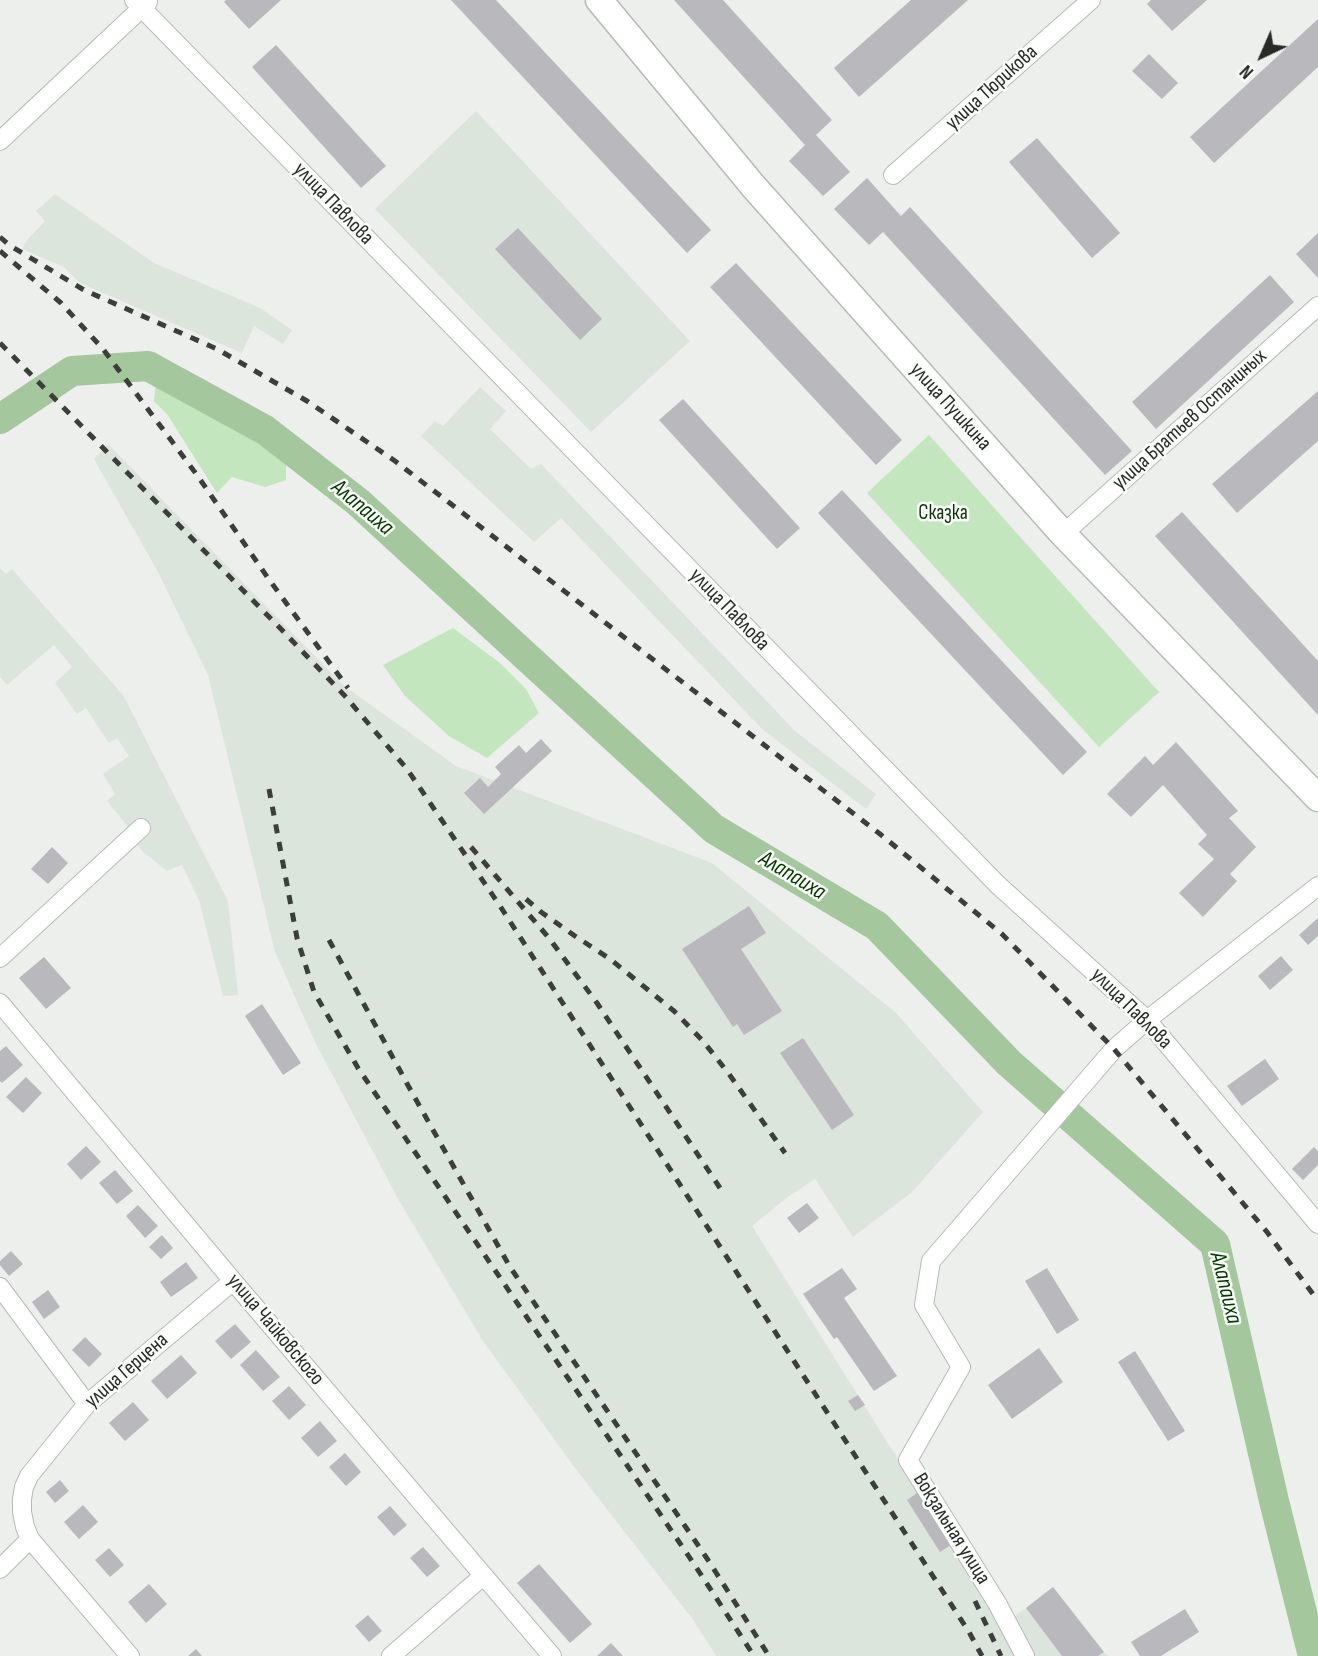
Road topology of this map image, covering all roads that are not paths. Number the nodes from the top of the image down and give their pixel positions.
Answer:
1 (599, 0) edge
2 (1091, 0) edge
3 (142, 3) edge
4 (0, 141) edge
5 (892, 175) dead end
6 (1318, 306) edge
7 (1063, 534) junction
8 (1318, 798) edge
9 (141, 828) dead end
10 (1318, 886) edge
11 (0, 958) edge
12 (0, 1003) edge
13 (1147, 1020) junction
14 (1318, 1224) edge
15 (233, 1281) junction
16 (0, 1287) edge
17 (87, 1404) junction
18 (30, 1539) junction
19 (0, 1569) edge
20 (483, 1576) junction
21 (130, 1656) edge
22 (391, 1656) edge
23 (552, 1656) edge
24 (1025, 1656) edge

1 - 7 street, улица Пушкина
2 - 5 street, улица Тюрикова
3 - 4 street
3 - 13 street, улица Павлова
6 - 7 street, улица Братьев Останиных
7 - 8 street, улица Пушкина
9 - 11 street
10 - 13 street
12 - 15 street, улица Чайковского
13 - 14 street, улица Павлова
13 - 24 street, Вокзальная улица
15 - 17 street, улица Герцена
15 - 20 street, улица Чайковского
16 - 17 street
17 - 18 street, улица Герцена
18 - 19 street
18 - 21 street
20 - 22 street
20 - 23 street, улица Чайковского

